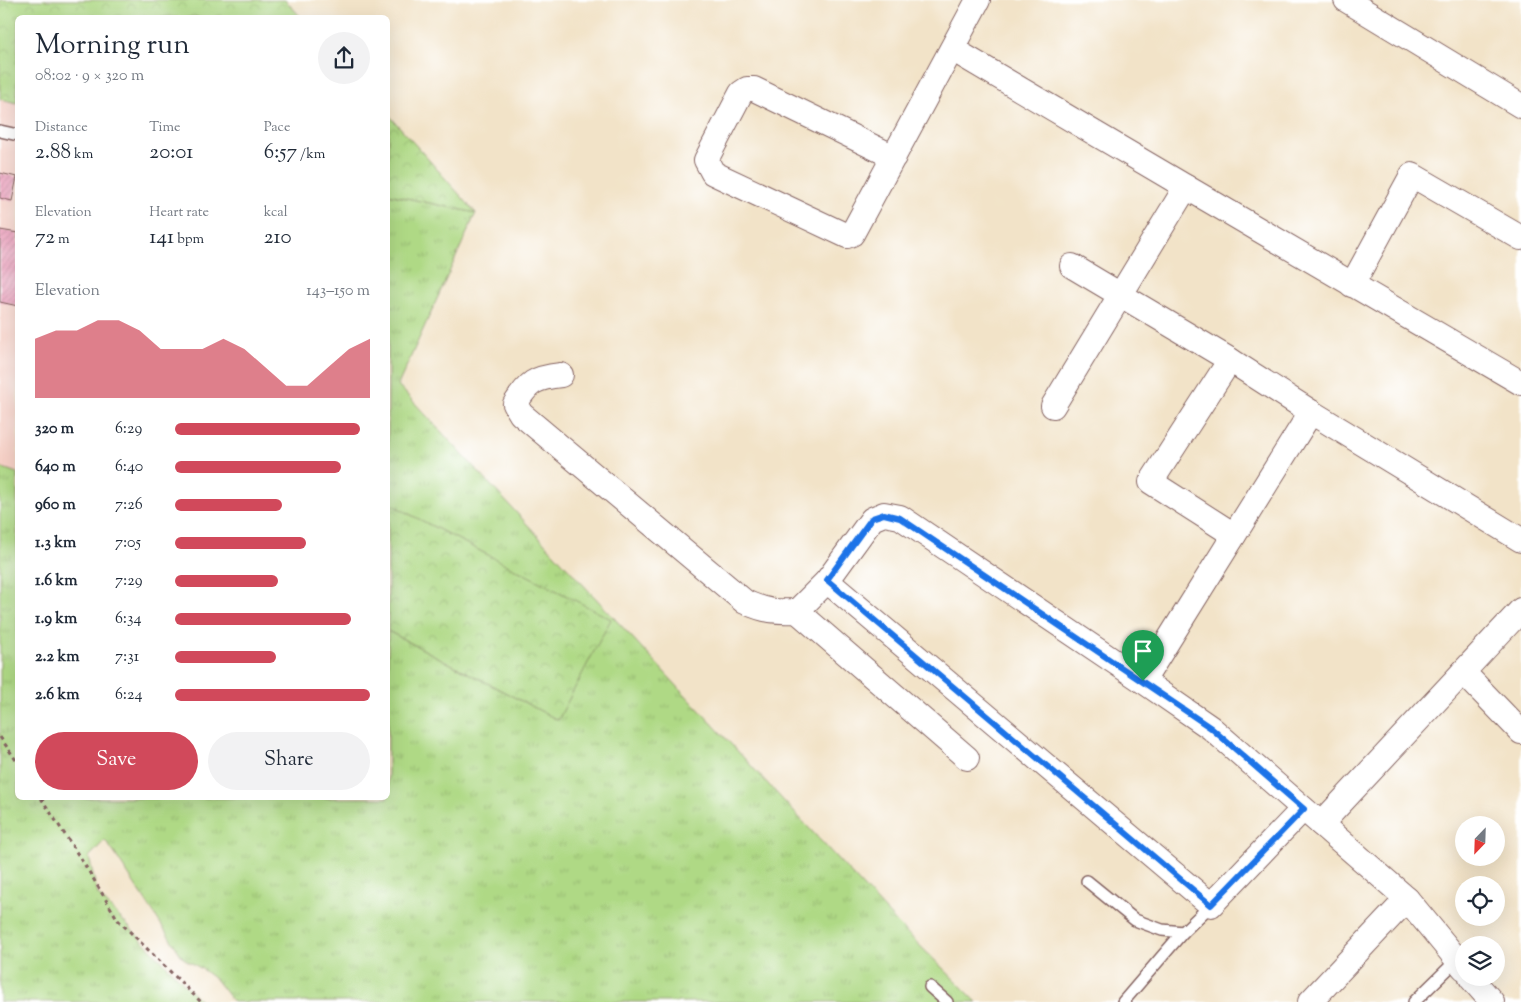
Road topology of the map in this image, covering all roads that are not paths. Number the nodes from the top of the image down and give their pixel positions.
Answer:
1 (978, 0) edge
2 (1346, 0) edge
3 (952, 49) junction
4 (1521, 106) edge
5 (0, 131) edge
6 (15, 134) edge
7 (894, 156) junction
8 (1186, 187) junction
9 (1521, 238) edge
10 (1072, 266) dead end
11 (1352, 285) junction
12 (1121, 296) junction
13 (1230, 360) junction
14 (561, 375) dead end
15 (1521, 383) edge
16 (1053, 406) dead end
17 (1310, 412) junction
18 (1234, 535) junction
19 (1521, 540) edge
20 (827, 580) junction
21 (1521, 610) edge
22 (797, 611) junction
23 (1463, 672) junction
24 (1143, 681) junction
25 (1521, 732) edge
26 (967, 758) dead end
27 (1312, 817) junction
28 (1087, 881) dead end
29 (1407, 898) junction
30 (1211, 905) junction
31 (1183, 932) junction
32 (1455, 957) edge
33 (1455, 974) edge
34 (1479, 986) edge
35 (930, 987) dead end
36 (1313, 1001) edge
37 (947, 1002) edge
38 (1123, 1002) edge
39 (1414, 1002) edge
40 (1492, 1002) edge

1 - 3 street
2 - 4 street
3 - 7 street
3 - 8 street
5 - 6 lane
7 - 7 street
8 - 11 street
8 - 12 street
9 - 11 street
10 - 12 street
11 - 15 street
12 - 13 street
12 - 16 street
13 - 17 street
13 - 18 street
14 - 22 street
17 - 18 street
17 - 19 street
18 - 24 street
20 - 22 street
20 - 24 street
20 - 30 street
21 - 23 street
22 - 26 street
23 - 25 street
23 - 27 street
24 - 27 street
27 - 29 street
27 - 30 street
28 - 31 lane
29 - 32 street
29 - 36 street
30 - 31 lane
31 - 38 lane
33 - 39 lane
34 - 40 street
35 - 37 lane

